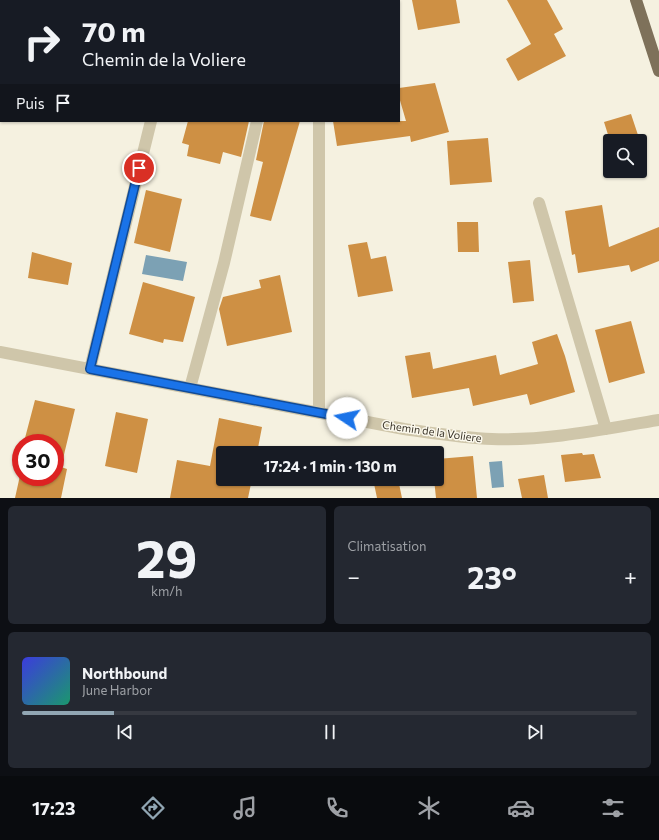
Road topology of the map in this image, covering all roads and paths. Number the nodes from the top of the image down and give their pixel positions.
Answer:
1 (636, 0) edge
2 (659, 71) edge
3 (151, 122) edge
4 (257, 122) edge
5 (318, 122) edge
6 (539, 203) dead end
7 (0, 352) edge
8 (90, 369) junction
9 (190, 388) junction
10 (319, 412) junction
11 (659, 420) edge
12 (606, 429) junction

1 - 2 main road
3 - 8 street
4 - 9 street
5 - 10 street
6 - 12 street
7 - 8 street, Chemin de la Voliere
8 - 9 street, Chemin de la Voliere
9 - 10 street, Chemin de la Voliere
10 - 12 street, Chemin de la Voliere
11 - 12 street, Chemin de la Voliere

